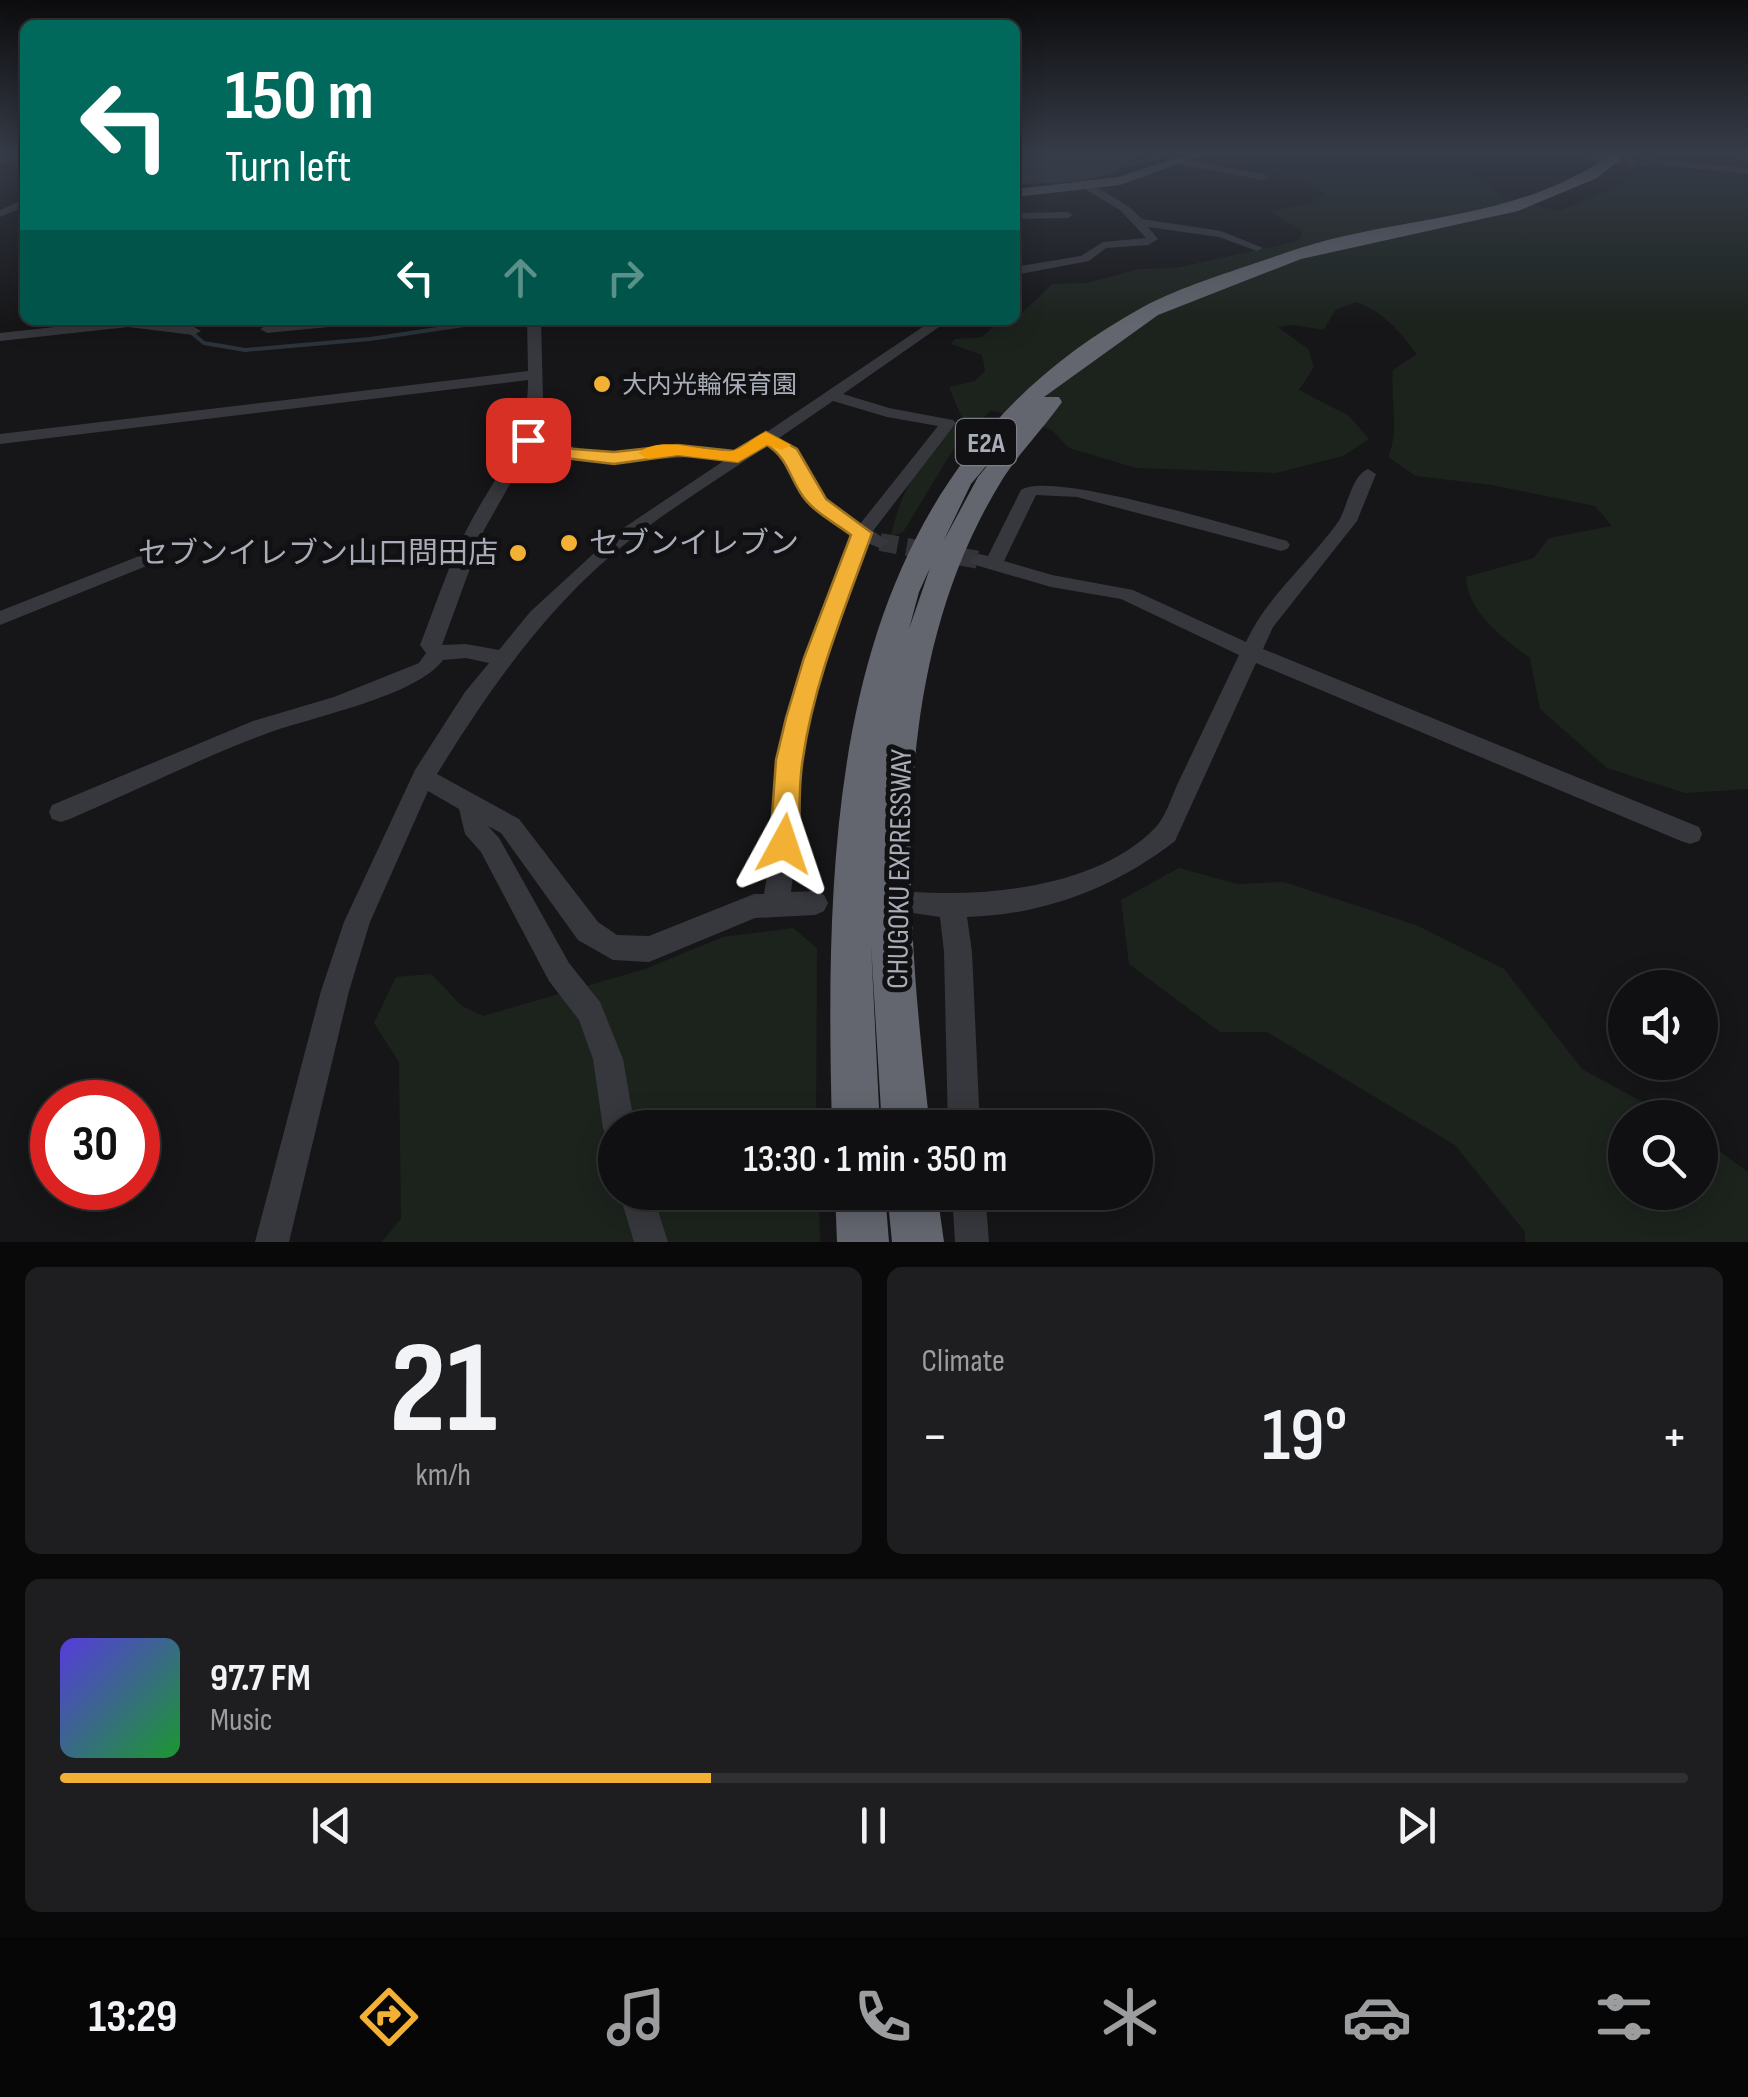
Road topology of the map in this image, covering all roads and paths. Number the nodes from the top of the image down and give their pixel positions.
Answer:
1 (1126, 210) edge
2 (1495, 210) edge
3 (1522, 210) edge
4 (1068, 215) dead end
5 (1020, 216) edge
6 (1139, 222) junction
7 (1256, 248) dead end
8 (1020, 270) edge
9 (105, 325) edge
10 (144, 325) edge
11 (269, 325) edge
12 (302, 325) edge
13 (534, 325) edge
14 (932, 325) edge
15 (194, 331) dead end
16 (0, 334) edge
17 (535, 375) junction
18 (830, 395) junction
19 (766, 438) junction
20 (0, 439) edge
21 (528, 440) junction
22 (738, 457) junction
23 (1368, 474) dead end
24 (871, 538) junction
25 (1281, 544) dead end
26 (152, 557) dead end
27 (0, 618) edge
28 (1250, 652) junction
29 (437, 653) junction
30 (503, 658) junction
31 (422, 778) junction
32 (470, 803) junction
33 (61, 812) dead end
34 (1690, 834) dead end
35 (815, 903) dead end
36 (916, 904) dead end
37 (776, 905) junction
38 (952, 908) junction
39 (616, 1110) edge
40 (855, 1110) edge
41 (905, 1110) edge
42 (963, 1110) edge
43 (641, 1210) edge
44 (861, 1210) edge
45 (914, 1210) edge
46 (969, 1210) edge
47 (272, 1242) edge
48 (651, 1242) edge
49 (863, 1242) edge
50 (918, 1242) edge
51 (972, 1242) edge

1 - 6 street
2 - 40 highway, CHUGOKU EXPRESSWAY / E2A
3 - 41 highway, CHUGOKU EXPRESSWAY / E2A
4 - 5 street
6 - 7 street
6 - 8 street
9 - 16 street
10 - 15 street
11 - 12 street
13 - 17 street
14 - 18 street
17 - 20 street
17 - 21 street
18 - 19 street
18 - 24 street
19 - 22 street
19 - 24 street
21 - 22 street
21 - 29 street
22 - 30 street
23 - 28 street
24 - 37 street
25 - 28 street
26 - 27 street
28 - 34 street
28 - 38 street
29 - 30 street
29 - 33 street
30 - 31 street
31 - 32 street
31 - 47 street
32 - 37 street
32 - 39 street
35 - 37 street
36 - 38 street
38 - 42 street
43 - 48 street
44 - 49 highway
45 - 50 highway
46 - 51 street

